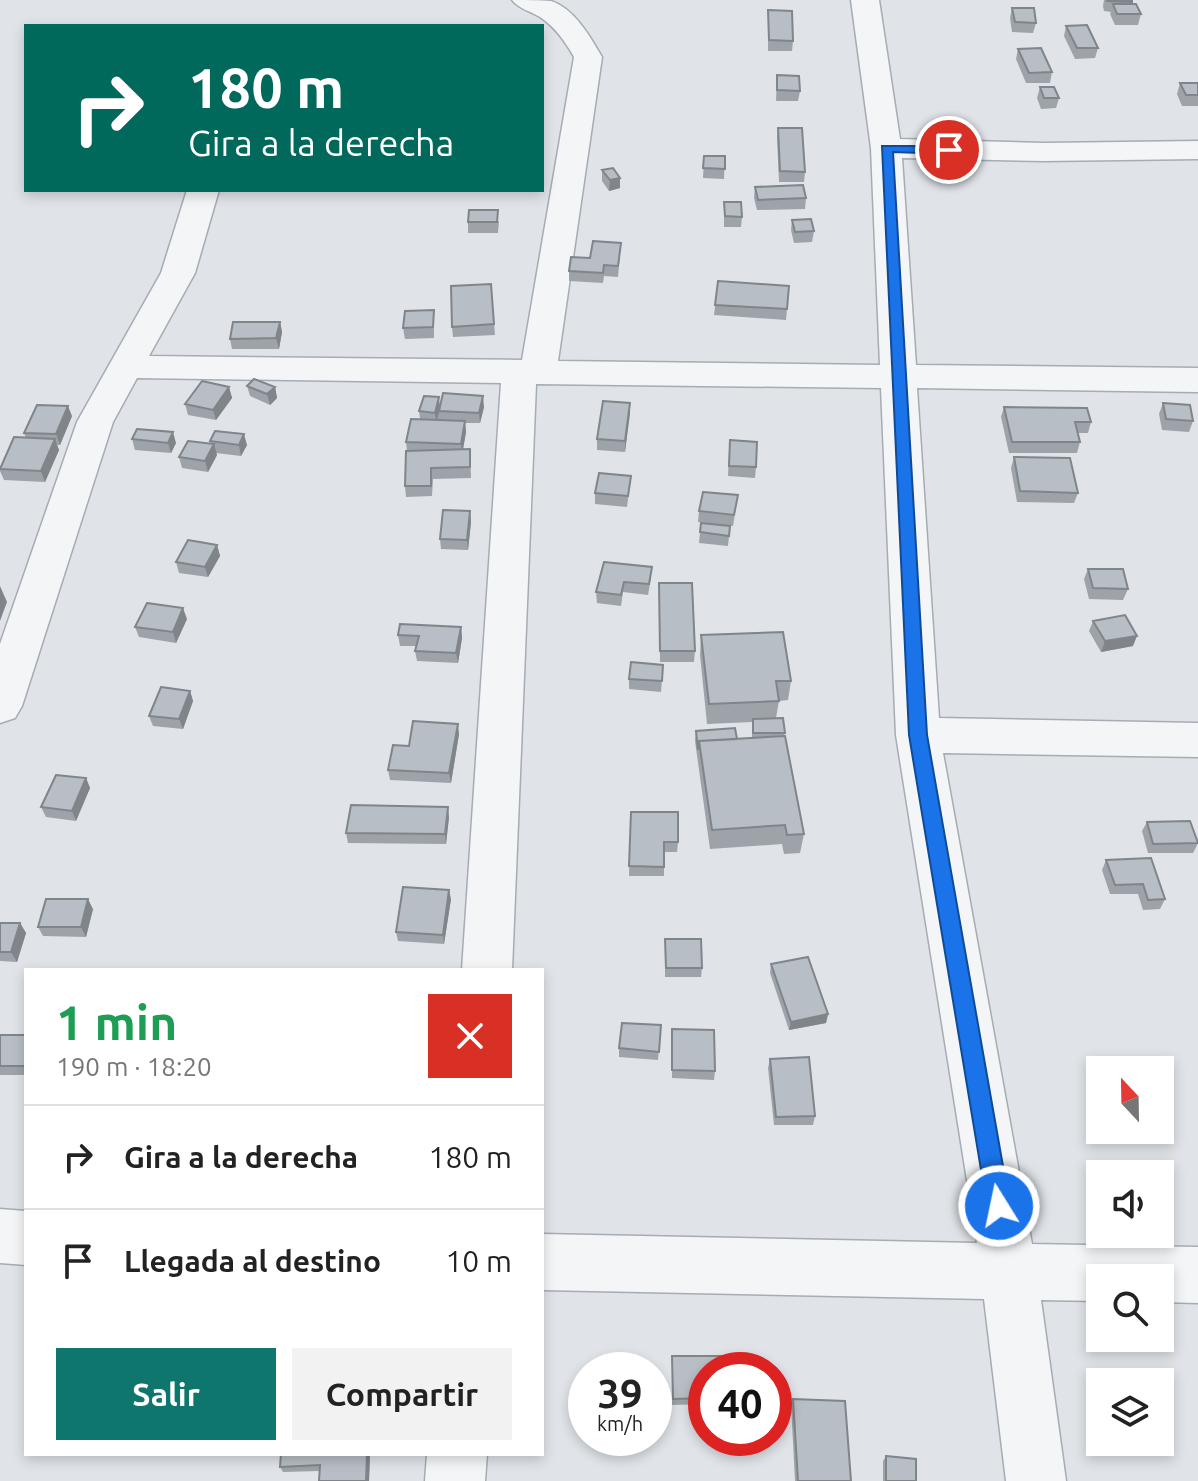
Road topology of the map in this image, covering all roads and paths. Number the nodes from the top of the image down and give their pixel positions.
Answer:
1 (526, 0) edge
2 (865, 0) edge
3 (886, 148) junction
4 (1198, 150) edge
5 (202, 192) edge
6 (125, 367) junction
7 (528, 373) junction
8 (898, 376) junction
9 (1198, 380) edge
10 (0, 706) edge
11 (918, 735) junction
12 (1198, 740) edge
13 (487, 968) edge
14 (0, 1236) edge
15 (24, 1238) edge
16 (544, 1262) edge
17 (1009, 1269) junction
18 (1198, 1275) edge
19 (457, 1456) edge
20 (455, 1481) edge
21 (1036, 1481) edge

1 - 7 street
2 - 3 street
3 - 4 street
3 - 8 street
5 - 6 street
6 - 7 street
6 - 10 street
7 - 8 street
7 - 13 street
8 - 9 street
8 - 11 street
11 - 12 street
11 - 17 street
14 - 15 street
16 - 17 street
17 - 18 street
17 - 21 street
19 - 20 street

